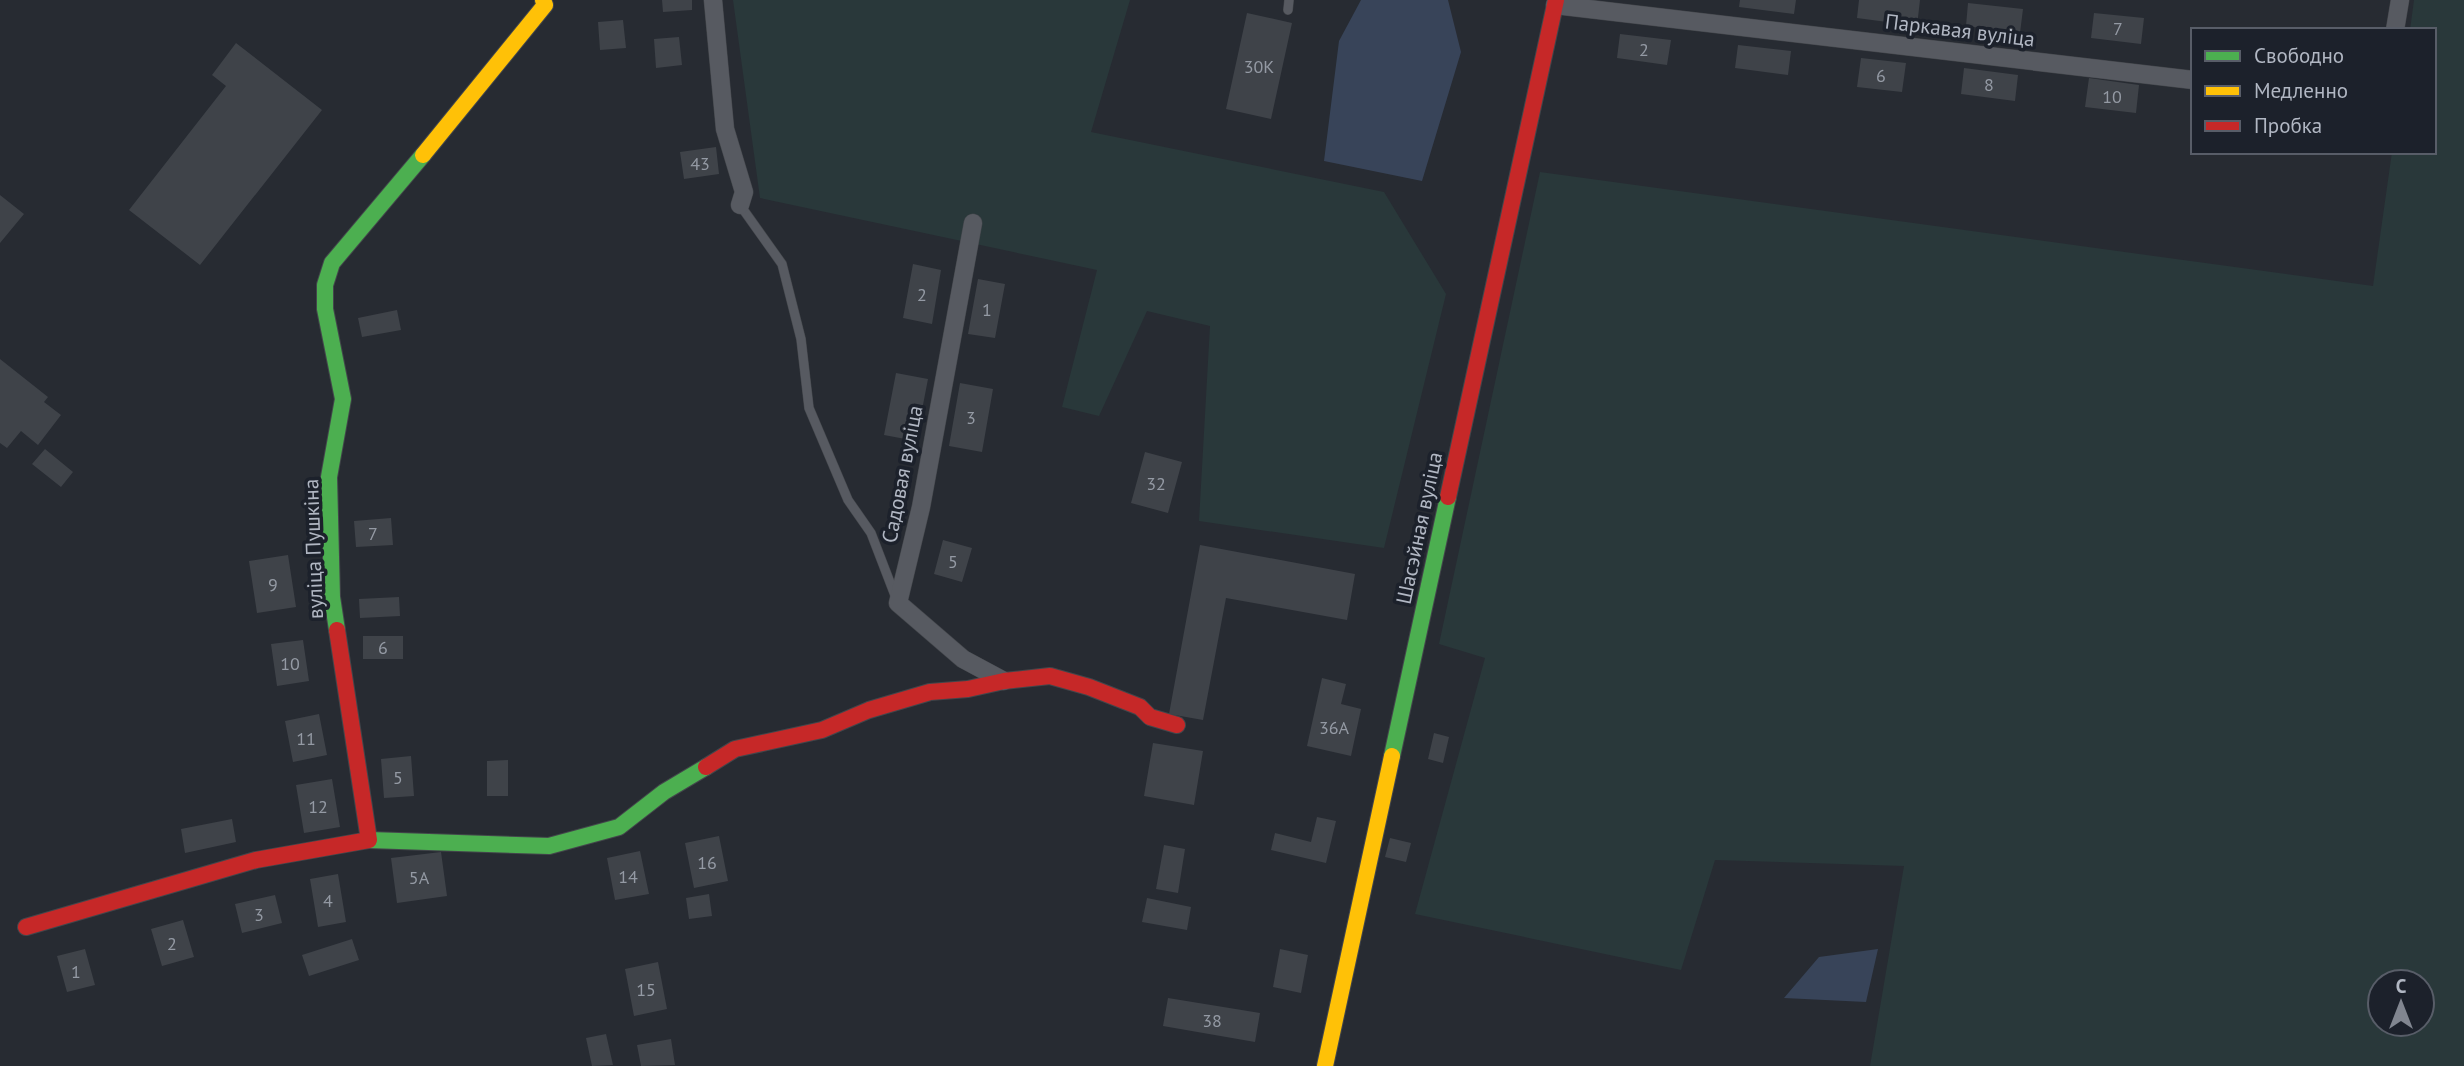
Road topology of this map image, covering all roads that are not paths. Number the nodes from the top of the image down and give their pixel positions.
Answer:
1 (544, 0) edge
2 (713, 0) edge
3 (2400, 0) edge
4 (1555, 3) edge
5 (2395, 28) edge
6 (2191, 80) edge
7 (740, 205) joint
8 (973, 223) dead end
9 (898, 603) junction
10 (1004, 681) junction
11 (1177, 725) dead end
12 (369, 840) junction
13 (26, 927) dead end
14 (1325, 1066) edge

1 - 12 street, вуліца Пушкіна
2 - 7 street
3 - 5 street
4 - 6 street, Паркавая вуліца
4 - 14 street, Шасэйная вуліца
7 - 9 lane
8 - 9 street, Садовая вуліца
9 - 10 street
10 - 11 street
10 - 12 street
12 - 13 street

